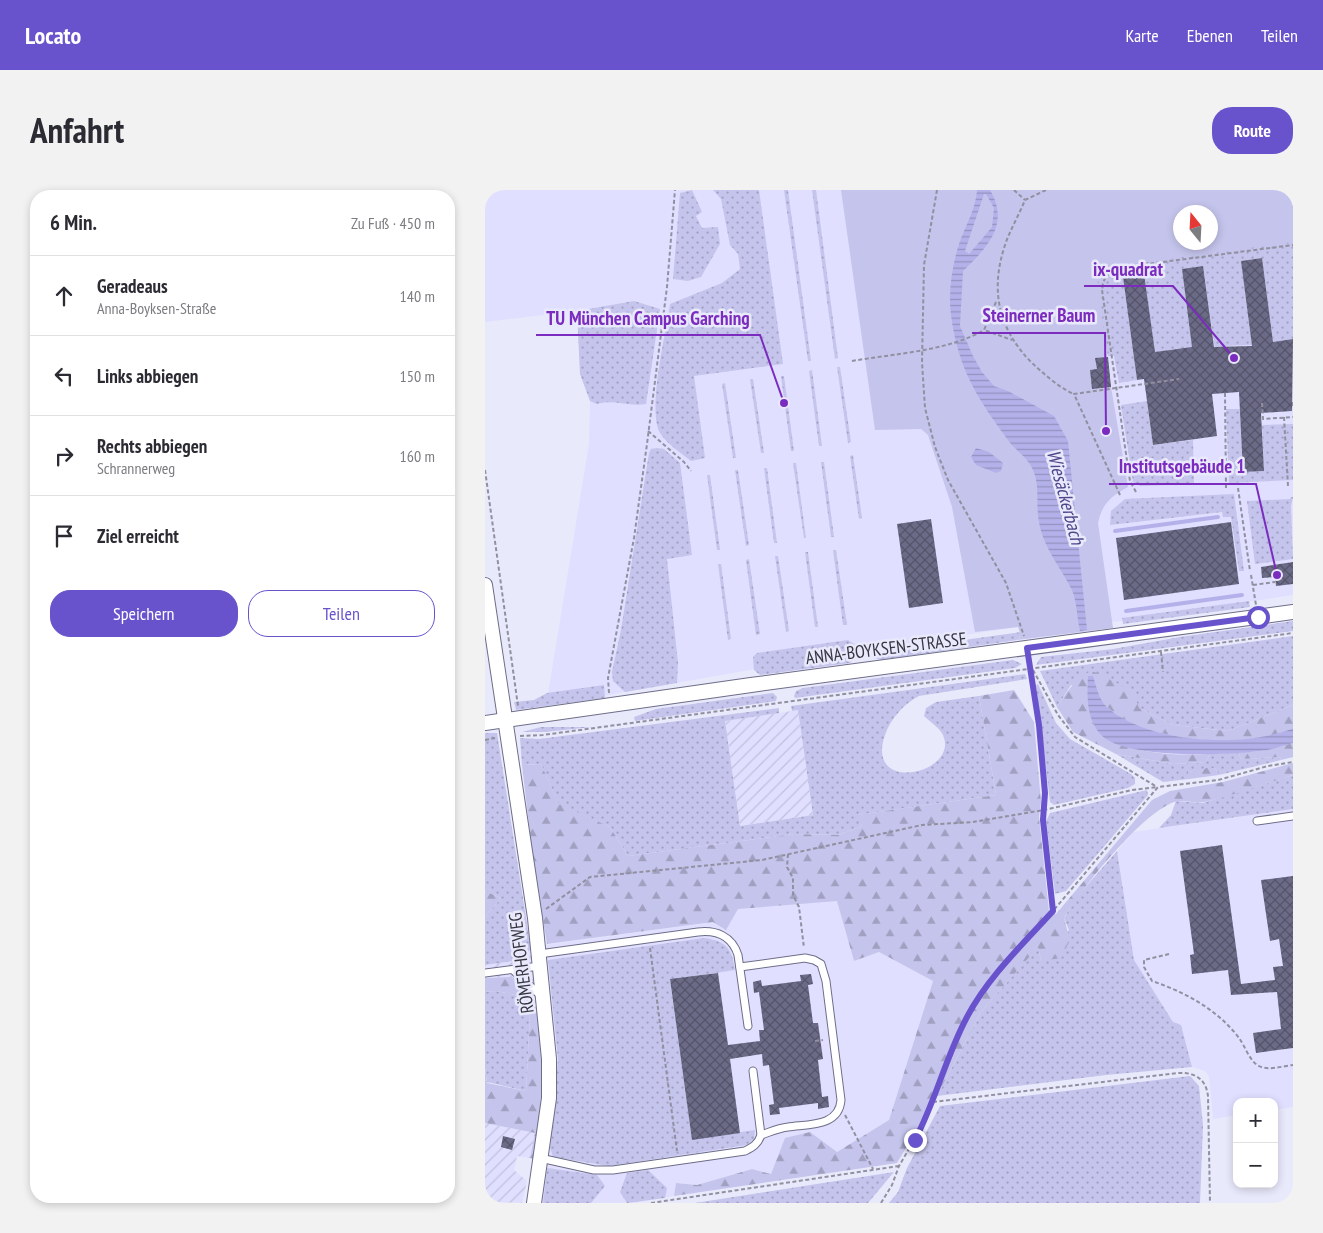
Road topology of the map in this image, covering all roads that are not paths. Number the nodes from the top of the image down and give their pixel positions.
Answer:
1 (485, 585) edge
2 (1293, 612) edge
3 (505, 720) junction
4 (485, 723) edge
5 (1293, 816) edge
6 (1257, 821) dead end
7 (540, 960) junction
8 (740, 967) junction
9 (513, 970) junction
10 (485, 973) edge
11 (544, 999) junction
12 (748, 1026) dead end
13 (753, 1071) dead end
14 (761, 1135) junction
15 (540, 1158) junction
16 (534, 1203) edge

1 - 3 street, RÖMERHOFWEG
2 - 3 street, ANNA-BOYKSEN-STRASSE
3 - 4 street, ANNA-BOYKSEN-STRASSE
3 - 7 street, RÖMERHOFWEG
5 - 6 lane
7 - 8 lane
7 - 9 lane
7 - 11 street, RÖMERHOFWEG
8 - 12 lane
8 - 14 lane
9 - 10 lane
9 - 11 lane
11 - 15 street, RÖMERHOFWEG
13 - 14 lane
14 - 15 lane
15 - 16 street, RÖMERHOFWEG

